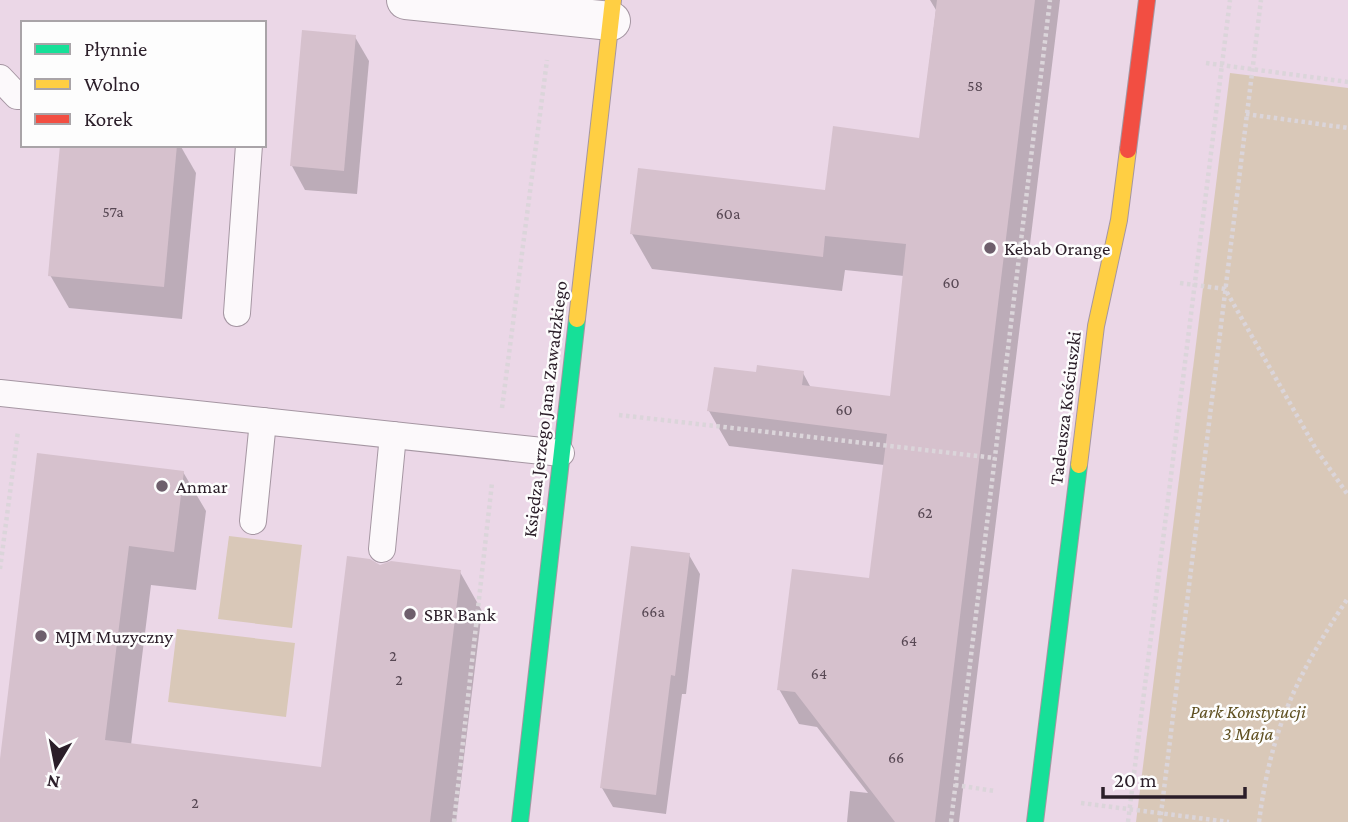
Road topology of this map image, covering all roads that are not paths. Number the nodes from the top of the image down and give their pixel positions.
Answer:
1 (406, 0) edge
2 (1147, 0) edge
3 (612, 11) edge
4 (0, 78) edge
5 (21, 96) edge
6 (249, 147) edge
7 (237, 313) dead end
8 (11, 394) edge
9 (263, 421) junction
10 (393, 435) junction
11 (561, 453) junction
12 (253, 521) dead end
13 (382, 549) dead end
14 (520, 822) edge
15 (1035, 822) edge

1 - 3 street
2 - 15 street, Tadeusza Kościuszki
3 - 11 street, Księdza Jerzego Jana Zawadzkiego
4 - 5 lane
6 - 7 lane
8 - 9 lane
9 - 10 lane
9 - 12 lane
10 - 11 lane
10 - 13 lane
11 - 14 street, Księdza Jerzego Jana Zawadzkiego

